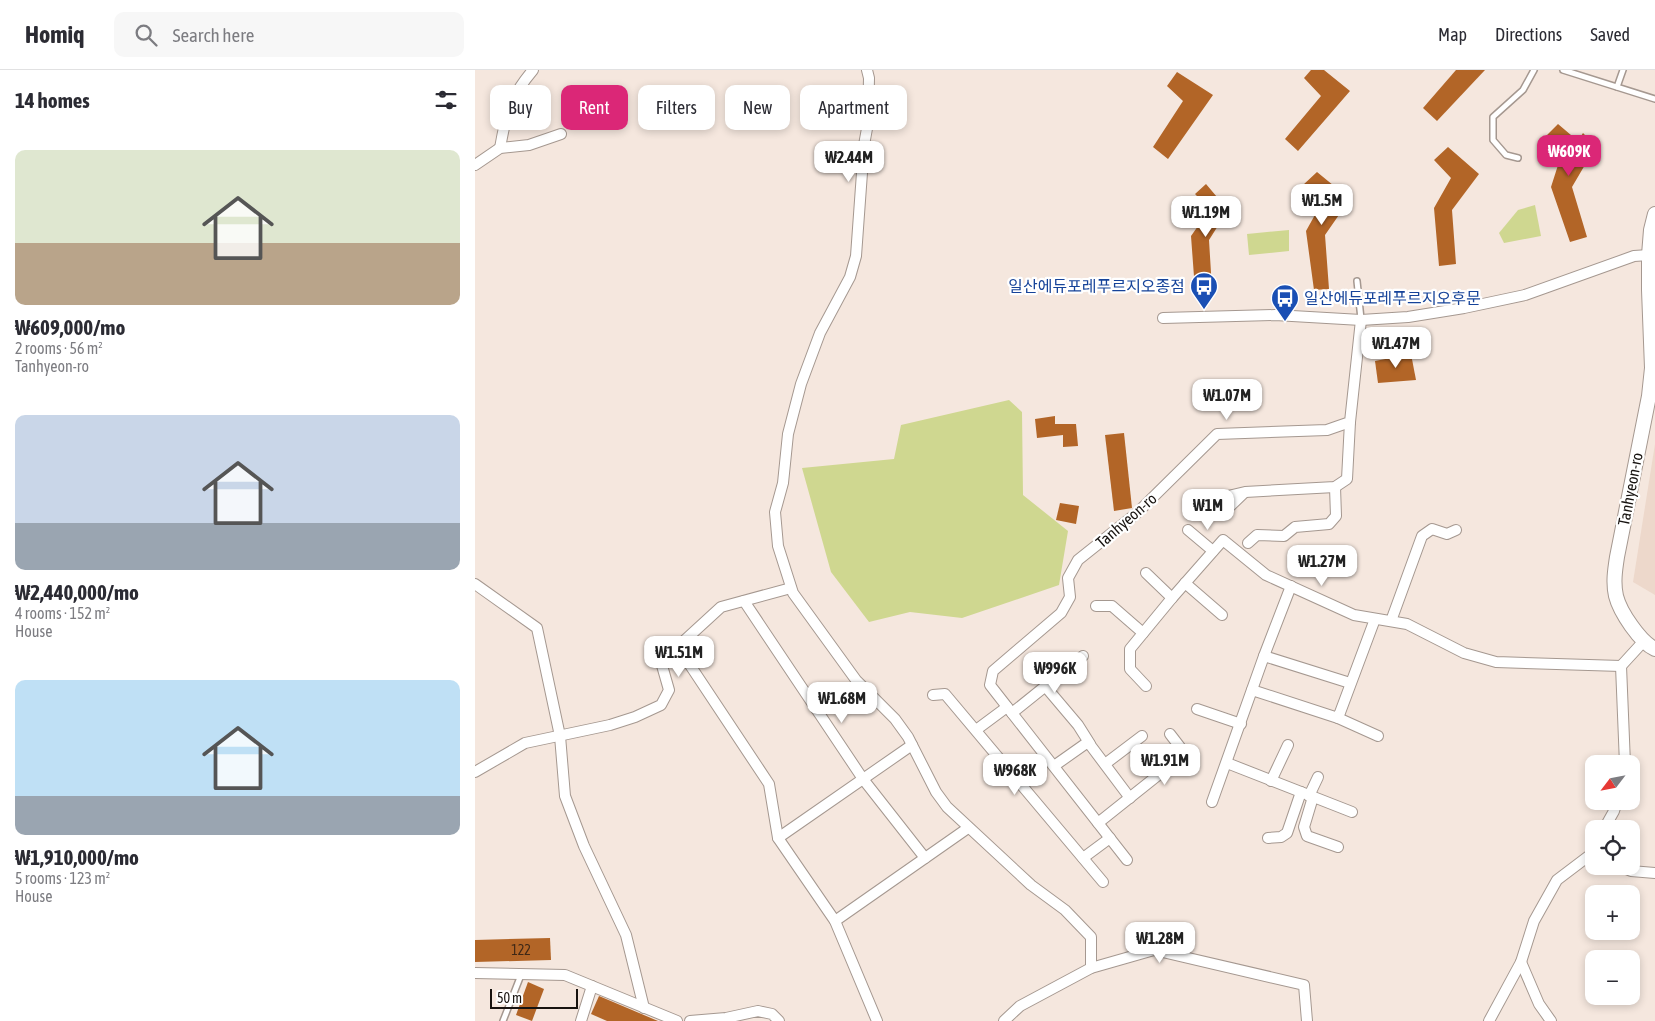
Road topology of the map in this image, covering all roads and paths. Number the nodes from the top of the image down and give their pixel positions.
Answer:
1 (533, 70) edge
2 (867, 70) edge
3 (1534, 70) edge
4 (1563, 70) edge
5 (1623, 70) edge
6 (1617, 87) junction
7 (1655, 99) edge
8 (561, 134) dead end
9 (500, 148) junction
10 (1518, 158) dead end
11 (475, 165) edge
12 (1655, 214) edge
13 (1649, 255) junction
14 (1357, 281) dead end
15 (1163, 318) dead end
16 (1361, 320) junction
17 (1652, 397) edge
18 (1350, 422) junction
19 (1335, 487) junction
20 (1245, 492) junction
21 (1215, 504) dead end
22 (1222, 514) dead end
23 (1187, 530) dead end
24 (1456, 530) dead end
25 (1248, 543) dead end
26 (1213, 551) junction
27 (1147, 573) dead end
28 (1185, 583) junction
29 (475, 584) edge
30 (1291, 586) junction
31 (791, 588) junction
32 (1172, 598) junction
33 (744, 600) junction
34 (1096, 606) dead end
35 (1222, 615) dead end
36 (1375, 619) junction
37 (1391, 621) junction
38 (1143, 633) junction
39 (1649, 646) edge
40 (678, 647) junction
41 (1083, 656) dead end
42 (1264, 656) junction
43 (1621, 666) junction
44 (1351, 683) junction
45 (1045, 686) junction
46 (1146, 686) dead end
47 (1252, 690) junction
48 (933, 695) dead end
49 (1197, 709) dead end
50 (1010, 710) junction
51 (1337, 718) junction
52 (1241, 724) junction
53 (976, 730) junction
54 (1170, 734) dead end
55 (559, 736) junction
56 (1142, 736) dead end
57 (1378, 736) dead end
58 (1090, 744) junction
59 (913, 745) junction
60 (1287, 745) dead end
61 (1625, 755) edge
62 (1227, 763) junction
63 (1105, 764) junction
64 (1053, 766) junction
65 (475, 772) edge
66 (1318, 777) dead end
67 (863, 779) junction
68 (1271, 781) junction
69 (1308, 795) junction
70 (1130, 798) junction
71 (1212, 802) dead end
72 (1352, 812) dead end
73 (1098, 822) junction
74 (968, 828) junction
75 (778, 838) junction
76 (1110, 838) junction
77 (1268, 838) dead end
78 (1338, 847) dead end
79 (925, 858) junction
80 (1083, 858) junction
81 (1585, 858) edge
82 (1127, 860) dead end
83 (1640, 872) edge
84 (1655, 873) edge
85 (1103, 882) dead end
86 (835, 921) junction
87 (1521, 962) junction
88 (1091, 968) junction
89 (475, 973) edge
90 (521, 973) junction
91 (592, 986) junction
92 (644, 1008) junction
93 (503, 1021) edge
94 (581, 1021) edge
95 (677, 1021) edge
96 (690, 1021) edge
97 (779, 1021) edge
98 (877, 1021) edge
99 (1004, 1021) edge
100 (1307, 1021) edge
101 (1489, 1021) edge
102 (1551, 1021) edge

1 - 9 street
2 - 31 street
3 - 10 lane
4 - 6 lane
5 - 6 lane
6 - 7 lane
8 - 9 street
9 - 11 street
12 - 13 main road, Tanhyeon-ro
13 - 16 street
13 - 17 main road, Tanhyeon-ro
14 - 16 lane
15 - 16 street
16 - 18 street
17 - 39 main road, Tanhyeon-ro
18 - 19 street
18 - 50 street, Tanhyeon-ro
19 - 20 street
19 - 25 street
20 - 21 street
20 - 22 street
23 - 26 street
24 - 37 street
26 - 28 street
26 - 30 street
27 - 32 street
28 - 32 street
28 - 35 street
29 - 55 street
30 - 36 street
30 - 42 street
31 - 33 street
31 - 59 street
32 - 38 street
33 - 40 street
33 - 67 street
34 - 38 street
36 - 37 street
36 - 44 street
37 - 43 street
38 - 46 street
39 - 43 street
40 - 55 street
40 - 75 street
41 - 45 street
42 - 44 street
42 - 47 street
43 - 61 street
44 - 51 street
45 - 50 street
45 - 58 street
47 - 51 street
47 - 52 street
48 - 53 street
49 - 52 street
50 - 53 street
50 - 64 street
51 - 57 street
52 - 62 street
53 - 80 street
54 - 70 street
55 - 65 street
55 - 92 street
56 - 63 street
58 - 63 street
58 - 64 street
59 - 67 street
59 - 74 street
60 - 68 street
62 - 68 street
62 - 71 street
63 - 70 street
64 - 73 street
66 - 69 street
67 - 75 street
67 - 79 street
68 - 69 street
69 - 72 street
69 - 77 street
69 - 78 street
70 - 73 street
73 - 76 street
74 - 79 street
74 - 88 street
75 - 86 street
76 - 80 street
76 - 82 street
79 - 86 street
80 - 85 street
81 - 87 street
83 - 84 street
86 - 98 street
87 - 101 street
87 - 102 street
88 - 99 street
88 - 100 street
89 - 90 street
90 - 91 street
90 - 93 lane
91 - 92 street
91 - 94 street
92 - 95 street
96 - 97 street

